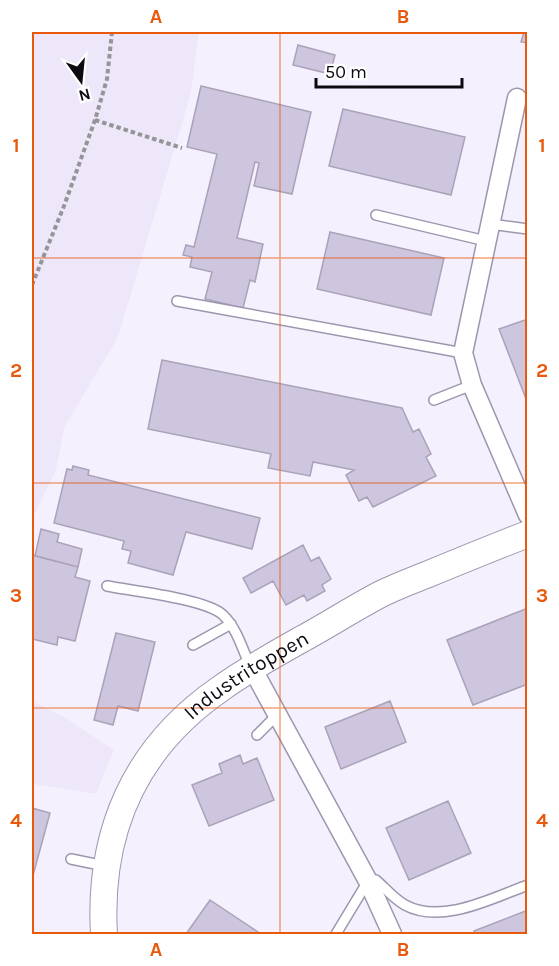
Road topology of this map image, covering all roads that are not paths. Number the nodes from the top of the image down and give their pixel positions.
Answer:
1 (518, 98) dead end
2 (376, 215) dead end
3 (528, 229) edge
4 (488, 232) junction
5 (177, 302) dead end
6 (464, 353) junction
7 (472, 385) junction
8 (434, 400) dead end
9 (528, 515) edge
10 (528, 534) edge
11 (107, 586) dead end
12 (231, 624) junction
13 (193, 645) dead end
14 (252, 668) junction
15 (278, 715) junction
16 (257, 735) dead end
17 (71, 859) dead end
18 (105, 866) junction
19 (368, 881) junction
20 (528, 885) edge
21 (104, 934) edge
22 (336, 934) edge
23 (392, 934) edge

1 - 4 street
2 - 4 lane
3 - 4 lane
4 - 6 street
5 - 6 lane
6 - 7 street
7 - 8 lane
7 - 9 street
10 - 14 street, Industritoppen
11 - 12 lane
12 - 13 lane
12 - 14 lane
14 - 15 street
14 - 18 street, Industritoppen
15 - 16 lane
15 - 19 street
17 - 18 lane
18 - 21 street, Industritoppen
19 - 20 lane
19 - 22 lane
19 - 23 street

